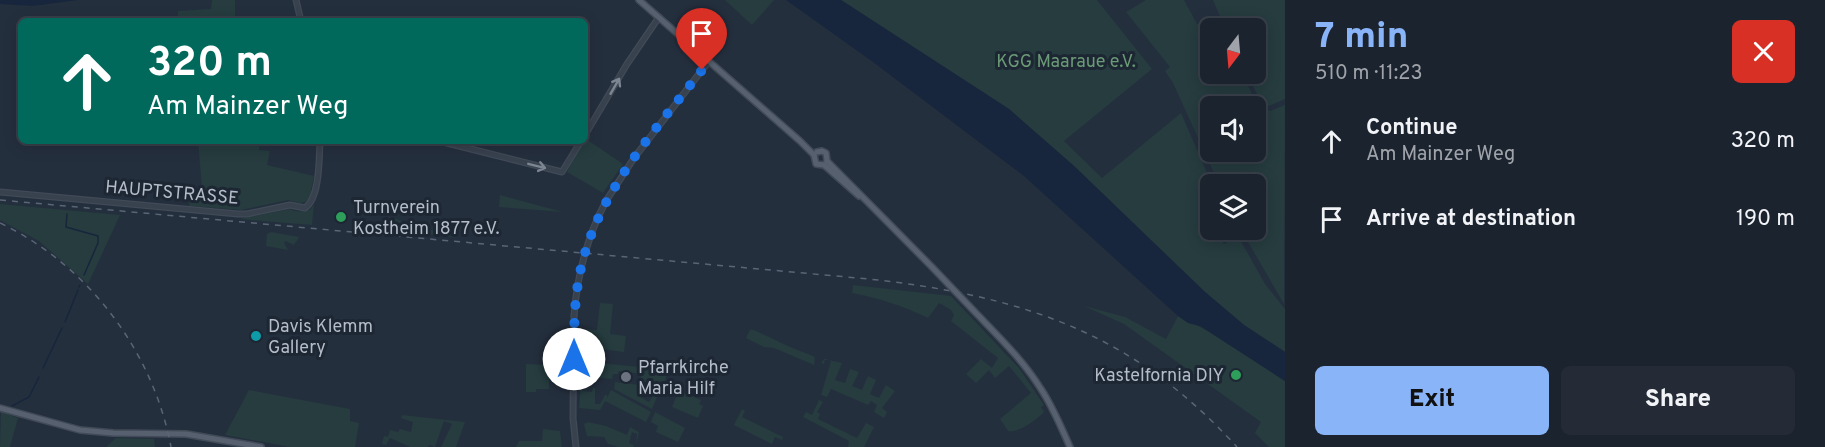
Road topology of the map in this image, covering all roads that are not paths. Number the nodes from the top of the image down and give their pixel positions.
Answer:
1 (296, 0) edge
2 (639, 0) edge
3 (659, 17) junction
4 (300, 18) edge
5 (709, 61) junction
6 (588, 130) edge
7 (320, 144) edge
8 (451, 144) edge
9 (579, 144) edge
10 (815, 154) junction
11 (826, 163) junction
12 (0, 192) edge
13 (0, 408) edge
14 (261, 447) edge
15 (576, 447) edge
16 (1070, 447) edge

1 - 4 street
2 - 3 main road
3 - 5 main road
6 -> 3 street
5 - 10 main road
5 - 15 street, bridge
7 - 12 street, HAUPTSTRASSE
8 -> 9 street
10 - 11 main road
10 - 11 main road
11 - 16 main road, bridge
13 - 14 main road

